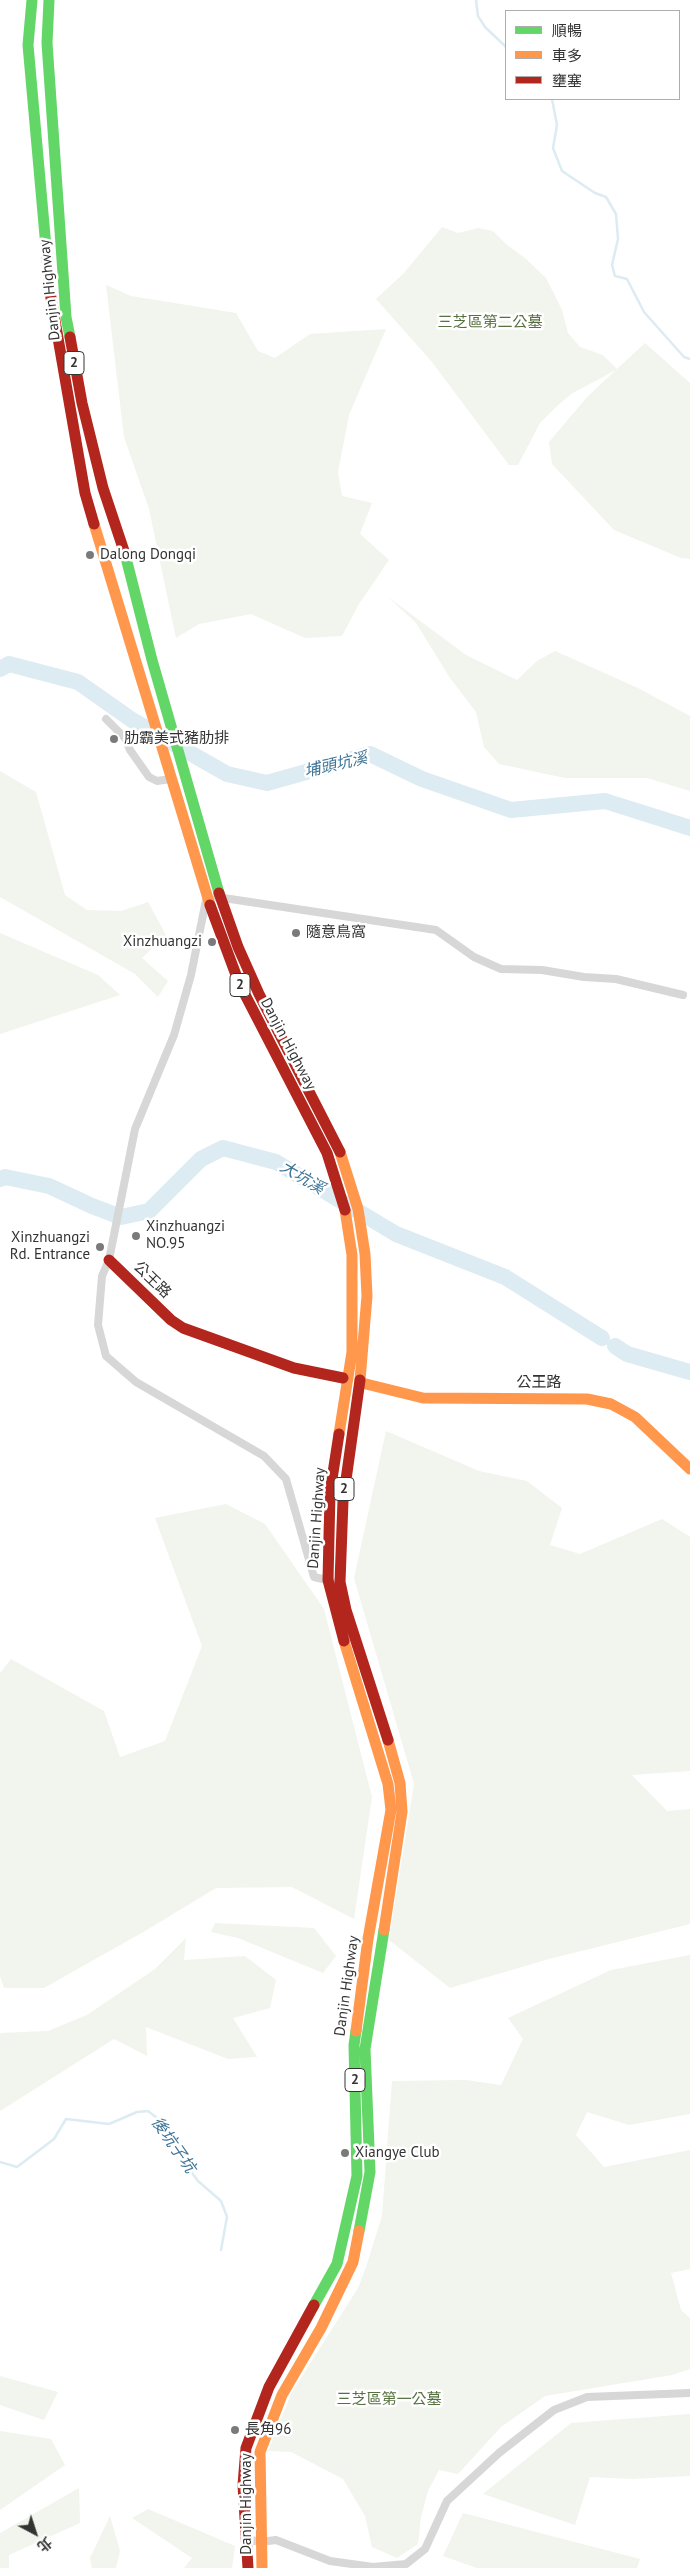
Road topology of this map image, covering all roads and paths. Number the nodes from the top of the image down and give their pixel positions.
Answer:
1 (32, 0) edge
2 (49, 0) edge
3 (106, 719) dead end
4 (170, 773) junction
5 (220, 896) junction
6 (207, 898) junction
7 (683, 995) dead end
8 (110, 1260) junction
9 (356, 1363) junction
10 (343, 1378) dead end
11 (366, 1384) dead end
12 (352, 1396) junction
13 (690, 1469) edge
14 (328, 1580) junction
15 (340, 1582) junction
16 (318, 2299) junction
17 (331, 2307) junction
18 (690, 2393) edge
19 (247, 2539) junction
20 (260, 2542) junction
21 (248, 2568) edge
22 (262, 2568) edge

1 - 4 main road, Danjin Highway / 2
2 - 5 main road, Danjin Highway / 2
3 - 4 street
4 - 6 main road, Danjin Highway / 2
5 - 6 street
5 - 7 street
5 - 9 main road, Danjin Highway / 2
6 - 8 street
6 - 9 main road, Danjin Highway / 2
8 - 10 main road, 公王路
8 - 14 street
9 - 12 main road, 2
11 - 13 main road, 公王路
12 - 14 main road, Danjin Highway / 2
12 - 15 main road, Danjin Highway / 2
14 - 15 street
14 - 16 main road, Danjin Highway / 2
15 - 17 main road, Danjin Highway / 2
16 - 17 main road
16 - 19 main road, Danjin Highway / 2
17 - 20 main road, Danjin Highway / 2
18 - 20 street
19 - 20 street
19 - 21 main road, Danjin Highway / 2
20 - 22 main road, Danjin Highway / 2

